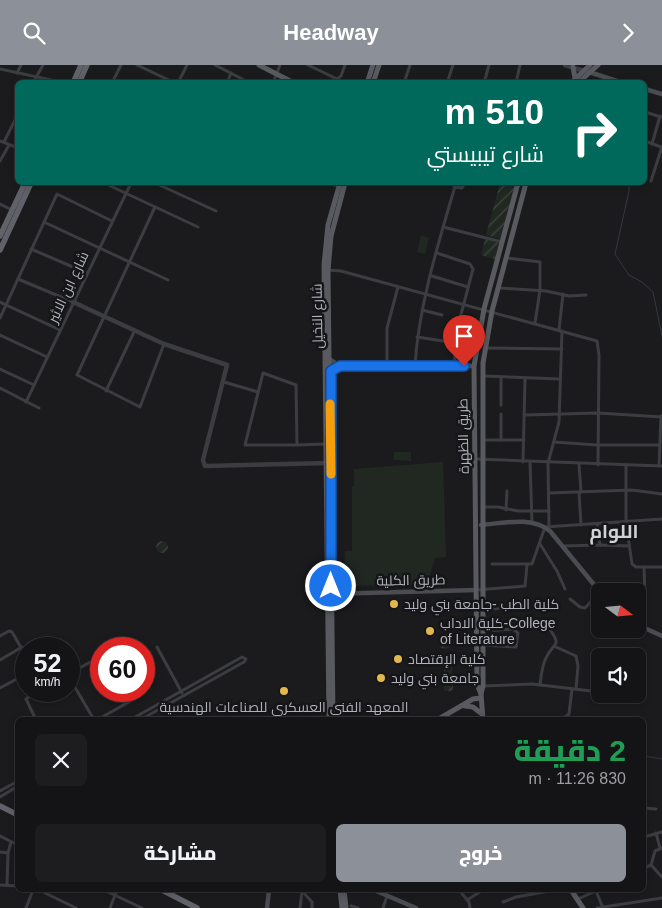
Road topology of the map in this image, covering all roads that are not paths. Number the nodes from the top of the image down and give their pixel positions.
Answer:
1 (21, 65) edge
2 (43, 65) edge
3 (81, 65) edge
4 (87, 65) edge
5 (120, 65) edge
6 (138, 65) edge
7 (187, 65) edge
8 (215, 65) edge
9 (259, 65) edge
10 (280, 65) edge
11 (308, 65) edge
12 (345, 65) edge
13 (372, 65) edge
14 (379, 65) edge
15 (410, 65) edge
16 (453, 65) edge
17 (489, 65) edge
18 (520, 65) edge
19 (590, 65) edge
20 (598, 65) edge
21 (570, 66) edge
22 (0, 69) edge
23 (587, 71) junction
24 (17, 73) junction
25 (231, 73) junction
26 (276, 74) junction
27 (36, 77) junction
28 (34, 80) edge
29 (50, 80) edge
30 (74, 80) edge
31 (80, 80) edge
32 (113, 80) edge
33 (168, 80) edge
34 (180, 80) edge
35 (228, 80) edge
36 (244, 80) edge
37 (274, 80) edge
38 (288, 80) edge
39 (368, 80) edge
40 (374, 80) edge
41 (405, 80) edge
42 (448, 80) edge
43 (485, 80) edge
44 (517, 80) edge
45 (575, 80) edge
46 (576, 80) edge
47 (614, 80) edge
48 (647, 90) edge
49 (662, 94) edge
50 (647, 114) edge
51 (661, 117) edge
52 (15, 119) edge
53 (2, 141) edge
54 (647, 142) edge
55 (652, 144) junction
56 (9, 145) junction
57 (15, 147) edge
58 (662, 147) edge
59 (0, 161) edge
60 (651, 181) dead end
61 (24, 185) edge
62 (30, 185) edge
63 (108, 185) edge
64 (130, 185) edge
65 (159, 185) edge
66 (339, 185) edge
67 (344, 185) edge
68 (455, 185) edge
69 (517, 185) edge
70 (525, 185) edge
71 (126, 193) junction
72 (0, 204) edge
73 (155, 207) junction
74 (12, 211) junction
75 (216, 211) dead end
76 (112, 221) junction
77 (44, 223) junction
78 (198, 227) dead end
79 (443, 227) junction
80 (0, 236) edge
81 (502, 243) junction
82 (99, 248) junction
83 (31, 249) junction
84 (0, 250) edge
85 (437, 253) junction
86 (506, 258) junction
87 (129, 263) junction
88 (324, 266) junction
89 (87, 273) junction
90 (432, 276) junction
91 (18, 279) junction
92 (168, 280) dead end
93 (398, 287) junction
94 (468, 287) junction
95 (498, 288) junction
96 (540, 291) junction
97 (427, 294) junction
98 (562, 294) junction
99 (586, 295) dead end
100 (0, 302) edge
101 (73, 302) junction
102 (463, 304) junction
103 (6, 305) junction
104 (484, 309) junction
105 (422, 310) junction
106 (492, 311) junction
107 (442, 315) dead end
108 (104, 316) junction
109 (0, 318) edge
110 (535, 323) junction
111 (60, 330) junction
112 (135, 330) junction
113 (561, 330) junction
114 (0, 335) edge
115 (417, 337) junction
116 (327, 341) junction
117 (456, 343) junction
118 (164, 344) junction
119 (484, 348) junction
120 (562, 349) junction
121 (47, 357) junction
122 (330, 359) junction
123 (415, 365) junction
124 (340, 366) junction
125 (454, 366) junction
126 (474, 366) junction
127 (387, 367) junction
128 (0, 369) edge
129 (330, 373) junction
130 (482, 376) junction
131 (501, 377) junction
132 (524, 379) junction
133 (560, 379) junction
134 (224, 383) junction
135 (34, 385) junction
136 (0, 388) edge
137 (106, 391) junction
138 (258, 392) junction
139 (26, 402) junction
140 (501, 405) dead end
141 (39, 408) dead end
142 (560, 413) junction
143 (598, 413) junction
144 (501, 414) dead end
145 (525, 415) junction
146 (661, 416) edge
147 (482, 440) junction
148 (500, 440) junction
149 (524, 440) junction
150 (554, 442) junction
151 (325, 444) junction
152 (297, 445) junction
153 (597, 445) junction
154 (659, 445) junction
155 (474, 459) junction
156 (482, 459) junction
157 (523, 462) junction
158 (530, 462) junction
159 (328, 463) junction
160 (548, 463) junction
161 (579, 465) junction
162 (598, 465) junction
163 (626, 465) junction
164 (660, 466) edge
165 (625, 490) junction
166 (507, 491) dead end
167 (580, 492) junction
168 (548, 493) junction
169 (662, 494) edge
170 (482, 507) junction
171 (506, 510) junction
172 (532, 511) junction
173 (549, 511) junction
174 (662, 519) edge
175 (532, 522) junction
176 (626, 522) junction
177 (597, 524) junction
178 (481, 525) junction
179 (580, 525) junction
180 (547, 527) junction
181 (540, 544) junction
182 (600, 545) junction
183 (563, 546) junction
184 (629, 546) junction
185 (492, 564) dead end
186 (527, 565) junction
187 (644, 567) junction
188 (662, 567) edge
189 (593, 583) edge
190 (645, 583) edge
191 (331, 586) junction
192 (565, 589) dead end
193 (479, 590) junction
194 (330, 594) junction
195 (339, 594) junction
196 (570, 599) dead end
197 (331, 603) junction
198 (591, 603) edge
199 (509, 607) dead end
200 (482, 610) junction
201 (540, 625) dead end
202 (646, 629) edge
203 (483, 631) junction
204 (0, 636) edge
205 (662, 636) edge
206 (15, 637) edge
207 (483, 645) junction
208 (157, 647) dead end
209 (556, 647) junction
210 (15, 651) edge
211 (0, 660) edge
212 (207, 677) junction
213 (15, 680) edge
214 (210, 681) junction
215 (540, 685) junction
216 (0, 688) edge
217 (574, 689) junction
218 (481, 691) junction
219 (591, 691) edge
220 (80, 693) edge
221 (182, 694) junction
222 (470, 701) junction
223 (27, 702) edge
224 (129, 702) edge
225 (463, 706) junction
226 (35, 717) edge
227 (94, 717) edge
228 (101, 717) edge
229 (136, 717) edge
230 (145, 717) edge
231 (329, 717) edge
232 (333, 717) edge
233 (443, 717) edge
234 (482, 717) edge
235 (565, 717) edge
236 (15, 783) edge
237 (15, 789) edge
238 (0, 791) edge
239 (0, 797) edge
240 (0, 806) edge
241 (646, 809) edge
242 (656, 809) dead end
243 (15, 814) edge
244 (662, 832) edge
245 (656, 833) junction
246 (0, 836) edge
247 (646, 836) edge
248 (11, 842) junction
249 (15, 844) edge
250 (661, 848) edge
251 (0, 852) edge
252 (8, 853) junction
253 (651, 865) junction
254 (646, 867) edge
255 (662, 877) edge
256 (0, 885) edge
257 (7, 885) junction
258 (15, 886) edge
259 (32, 892) edge
260 (43, 892) edge
261 (108, 892) edge
262 (116, 892) edge
263 (166, 892) edge
264 (269, 892) edge
265 (302, 892) edge
266 (303, 892) edge
267 (343, 892) edge
268 (343, 892) edge
269 (379, 892) edge
270 (461, 892) edge
271 (479, 892) edge
272 (534, 892) edge
273 (573, 892) edge
274 (590, 892) edge
275 (596, 892) edge
276 (114, 895) junction
277 (388, 896) junction
278 (662, 898) edge
279 (578, 899) junction
280 (467, 900) junction
281 (503, 902) dead end
282 (622, 903) junction
283 (349, 907) edge
284 (26, 908) edge
285 (76, 908) edge
286 (110, 908) edge
287 (142, 908) edge
288 (197, 908) edge
289 (267, 908) edge
290 (300, 908) edge
291 (312, 908) edge
292 (342, 908) edge
293 (358, 908) edge
294 (383, 908) edge
295 (416, 908) edge
296 (470, 908) edge
297 (583, 908) edge
298 (597, 908) edge
299 (603, 908) edge
300 (624, 908) edge

1 - 24 street
2 - 27 street
3 - 30 highway
4 - 31 highway
5 - 32 street
6 - 33 street
7 - 34 street
8 - 25 street
9 - 26 main road
10 - 26 street
11 - 12 street
13 - 39 main road
14 - 40 main road
15 - 41 street
16 - 42 street
17 - 43 street
18 - 44 street
19 - 23 main road
20 - 23 main road
21 - 23 street
21 - 45 main road
22 - 24 street
23 - 46 main road
23 - 47 main road
24 - 27 street
25 - 35 street
25 - 36 street
26 - 37 street
26 - 38 main road
27 - 28 street
27 - 29 street
48 - 49 main road
50 - 51 street
51 - 55 street
52 - 53 street
53 - 56 street
54 - 55 street
55 - 58 street
56 - 57 street
56 - 59 street
58 - 60 street
61 - 74 highway
62 - 84 highway
63 - 71 street
64 - 71 street, شارع ابن الاثير
65 - 75 street
66 - 88 main road, شارع النخيل
67 - 88 main road, شارع النخيل
68 - 79 street
69 - 81 main road, طريق الظهرة
70 - 86 main road, طريق الظهرة
71 - 73 street
71 - 76 street, شارع ابن الاثير
72 - 74 street
73 - 78 street
73 - 87 street
74 - 80 highway
76 - 77 street
76 - 82 street, شارع ابن الاثير
77 - 82 street
77 - 83 street
79 - 81 street
79 - 85 street
81 - 104 main road, طريق الظهرة
82 - 87 street
82 - 89 street, شارع ابن الاثير
83 - 89 street
83 - 91 street
85 - 90 street
85 - 94 street
86 - 95 main road, طريق الظهرة
86 - 96 street
87 - 92 street
87 - 108 street
88 - 93 street
88 - 116 main road, شارع النخيل
89 - 101 street, شارع ابن الاثير
90 - 94 street
90 - 97 street
91 - 101 street
91 - 103 street
93 - 97 street
93 - 127 street
94 - 102 street
95 - 96 street
95 - 106 main road, طريق الظهرة
96 - 98 street
96 - 110 street
97 - 102 street
97 - 105 street
98 - 99 street
98 - 113 street
100 - 103 street
101 - 108 street
101 - 111 street, شارع ابن الاثير
102 - 104 street
102 - 117 street
103 - 109 street
103 - 111 street
104 - 106 street
104 - 126 main road, طريق الظهرة
105 - 107 street
105 - 115 street
106 - 110 street
106 - 119 main road, طريق الظهرة
108 - 112 street
108 - 137 street
110 - 113 street
111 - 121 street, شارع ابن الاثير
112 - 118 street
112 - 137 street
113 - 120 street
113 - 143 street
114 - 121 street
115 - 117 street
115 - 123 street
116 - 122 main road, شارع النخيل
116 - 151 main road, شارع النخيل
117 - 125 street
118 - 134 street
118 - 137 street
119 - 120 street
119 - 130 main road, طريق الظهرة
120 - 133 street
121 - 135 street, شارع ابن الاثير
122 - 124 main road
122 - 129 main road, شارع النخيل
123 - 125 main road
123 - 127 main road
124 - 127 main road
124 - 129 main road
125 - 126 main road
126 - 155 main road, طريق الظهرة
128 - 135 street
129 - 159 main road, شارع النخيل
130 - 131 street
130 - 147 main road, طريق الظهرة
131 - 132 street
131 - 140 street
132 - 133 street
132 - 145 street
133 - 142 street
134 - 138 street
134 - 159 street
135 - 139 street, شارع ابن الاثير
136 - 139 street
138 - 152 street
138 - 152 street
139 - 141 street
142 - 143 street
142 - 145 street
142 - 150 street
143 - 146 street
143 - 153 street
144 - 148 street
145 - 149 street
146 - 154 street
147 - 148 street
147 - 156 main road, طريق الظهرة
148 - 149 street
149 - 157 street
150 - 153 street
150 - 160 street
151 - 152 street
151 - 159 main road, شارع النخيل
153 - 154 street
153 - 162 street
154 - 164 street
155 - 156 street
155 - 193 main road, طريق الظهرة
156 - 157 street
156 - 170 main road, طريق الظهرة
157 - 158 street
158 - 160 street
158 - 172 street
159 - 191 main road, شارع النخيل
159 - 194 main road, شارع النخيل
160 - 161 street
160 - 168 street
161 - 162 street
161 - 167 street
162 - 163 street
163 - 164 street
163 - 165 street
165 - 167 street
165 - 169 street
165 - 176 street
166 - 171 street
167 - 168 street
167 - 179 street
168 - 173 street
170 - 171 street
170 - 178 main road, طريق الظهرة
171 - 172 street
172 - 173 street
172 - 175 street
173 - 180 street
174 - 176 street
175 - 178 main road
175 - 180 main road
176 - 177 street
176 - 184 street
177 - 179 street
177 - 182 street
178 - 193 main road, طريق الظهرة
179 - 180 street
180 - 181 street
180 - 183 main road
181 - 186 street
181 - 192 street
182 - 183 street
182 - 184 street
183 - 189 main road
184 - 187 street
185 - 186 street
186 - 193 street
187 - 188 street
187 - 190 street
191 - 194 main road, شارع النخيل
191 - 195 main road
193 - 195 main road, طريق الكلية
193 - 200 main road, طريق الظهرة
193 - 218 main road, طريق الظهرة
194 - 195 main road, طريق الكلية
194 - 197 main road, شارع النخيل
194 - 231 main road, شارع النخيل
195 - 197 main road
196 - 198 street
197 - 232 main road, شارع النخيل
199 - 200 street
200 - 203 main road, طريق الظهرة
201 - 209 street
202 - 205 main road
203 - 207 main road, طريق الظهرة
203 - 207 street
204 - 206 street
207 - 218 main road, طريق الظهرة
208 - 221 street
209 - 215 street
209 - 217 street
210 - 211 street
212 - 214 street
212 - 214 street
212 - 221 street
213 - 216 street
214 - 221 street
215 - 217 street
215 - 218 street
217 - 219 street
217 - 235 street
218 - 222 main road
218 - 222 main road
218 - 225 main road
218 - 234 main road, طريق الظهرة
220 - 227 street
221 - 229 street
221 - 230 street
222 - 225 main road
223 - 226 street
224 - 228 street
225 - 233 main road
225 - 234 main road
236 - 238 street
237 - 239 street
240 - 243 highway
241 - 242 street
244 - 245 street
245 - 247 street
245 - 250 street
246 - 248 street
248 - 249 street
248 - 252 street
250 - 253 street
251 - 252 street
252 - 257 street
253 - 254 street
253 - 255 street
256 - 257 street
257 - 258 street
259 - 284 street
260 - 285 street
261 - 276 street
262 - 276 street
263 - 288 highway
264 - 289 main road
265 - 290 street
266 - 291 street
267 - 283 main road
268 - 292 main road
269 - 277 main road
270 - 280 street
271 - 280 street
272 - 281 street
273 - 279 main road
274 - 279 street
275 - 299 street
276 - 286 street
276 - 287 street
277 - 294 street
277 - 295 main road
278 - 282 street
279 - 297 main road
280 - 296 street
282 - 299 street
282 - 300 street
283 - 293 street
298 - 299 street

